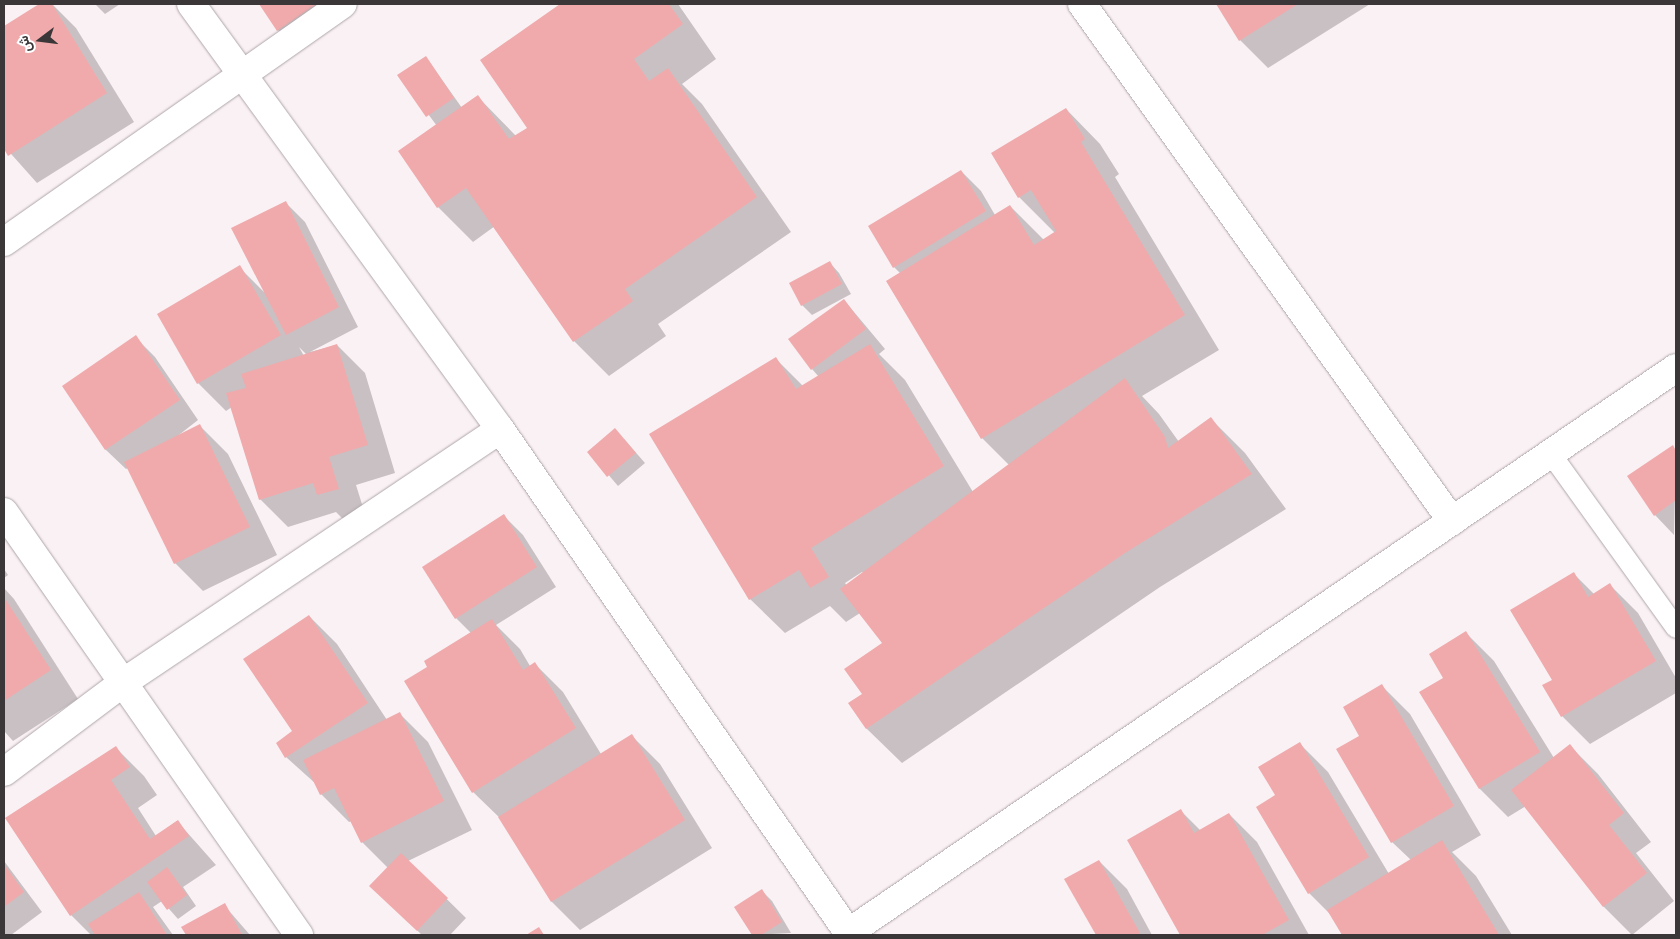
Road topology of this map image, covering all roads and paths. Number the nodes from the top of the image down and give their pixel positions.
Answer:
1 (191, 4) edge
2 (343, 4) edge
3 (1082, 4) edge
4 (241, 75) junction
5 (4, 242) edge
6 (1676, 368) edge
7 (500, 429) junction
8 (1551, 454) junction
9 (4, 512) edge
10 (1452, 521) junction
11 (1676, 628) edge
12 (124, 682) junction
13 (4, 772) edge
14 (849, 934) edge
15 (298, 935) edge

1 - 4 street
2 - 4 street
3 - 10 street
4 - 5 street
4 - 7 street
6 - 8 street
7 - 12 street
7 - 14 street
8 - 10 street
8 - 11 lane
9 - 12 street
10 - 14 street
12 - 13 street
12 - 15 street

